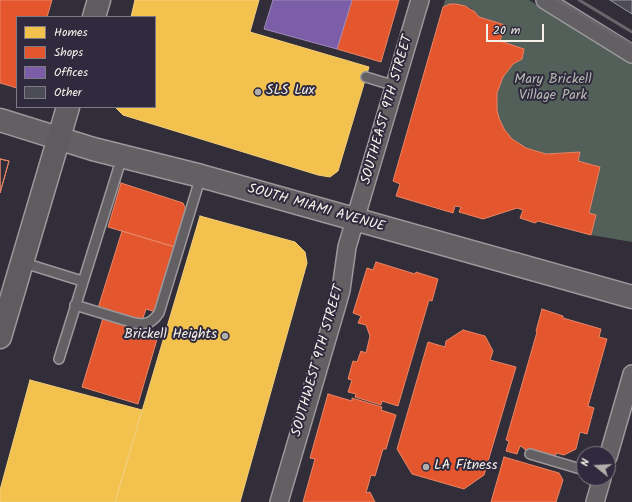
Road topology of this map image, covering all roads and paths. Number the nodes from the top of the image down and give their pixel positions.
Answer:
1 (99, 0) edge
2 (420, 0) edge
3 (545, 0) edge
4 (94, 16) edge
5 (632, 54) edge
6 (366, 78) dead end
7 (395, 86) junction
8 (68, 108) edge
9 (0, 120) edge
10 (58, 138) junction
11 (122, 157) junction
12 (201, 176) junction
13 (355, 219) junction
14 (21, 262) junction
15 (82, 281) junction
16 (632, 297) edge
17 (75, 305) junction
18 (0, 337) edge
19 (59, 359) dead end
20 (632, 374) edge
21 (611, 446) edge
22 (530, 454) dead end
23 (576, 468) edge
24 (600, 486) edge
25 (279, 502) edge
26 (595, 502) edge

1 - 4 main road
2 - 7 street, SOUTHEAST 9TH STREET
3 - 5 street
6 - 7 lane
7 - 13 street, SOUTHEAST 9TH STREET
8 - 10 main road
9 - 10 main road, SOUTH MIAMI AVENUE
10 - 11 main road, SOUTH MIAMI AVENUE
10 - 14 main road
11 - 12 main road, SOUTH MIAMI AVENUE
11 - 15 lane
12 - 13 main road, SOUTH MIAMI AVENUE
12 - 17 lane
13 - 16 main road, SOUTH MIAMI AVENUE
13 - 25 street, SOUTHWEST 9TH STREET
14 - 15 lane
14 - 18 main road
15 - 17 lane
17 - 19 lane
20 - 21 street
22 - 23 lane
24 - 26 street

